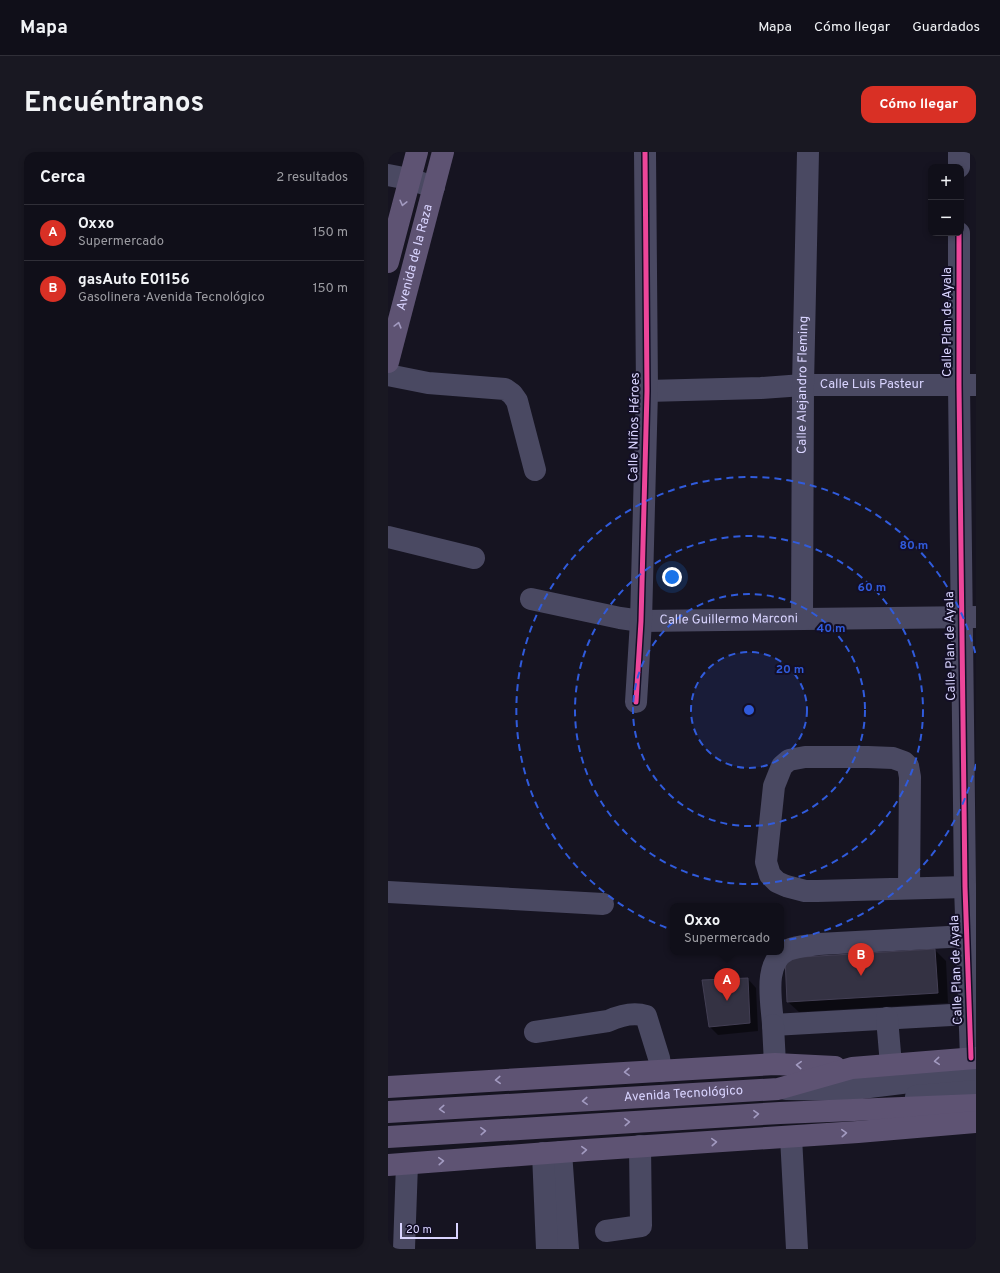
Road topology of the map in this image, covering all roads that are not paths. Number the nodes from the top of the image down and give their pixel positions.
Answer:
1 (417, 152) edge
2 (443, 152) edge
3 (645, 152) edge
4 (808, 152) edge
5 (959, 152) edge
6 (959, 164) edge
7 (388, 175) edge
8 (409, 179) junction
9 (434, 187) junction
10 (959, 236) edge
11 (388, 262) edge
12 (388, 362) edge
13 (388, 375) edge
14 (803, 385) junction
15 (968, 385) edge
16 (647, 391) junction
17 (535, 470) dead end
18 (388, 537) edge
19 (474, 558) dead end
20 (531, 599) dead end
21 (969, 617) edge
22 (802, 619) junction
23 (641, 621) junction
24 (636, 702) dead end
25 (965, 886) junction
26 (909, 888) junction
27 (388, 892) edge
28 (603, 904) dead end
29 (967, 936) junction
30 (784, 952) edge
31 (780, 955) edge
32 (969, 1014) junction
33 (887, 1018) junction
34 (774, 1025) junction
35 (535, 1032) dead end
36 (776, 1064) junction
37 (974, 1064) edge
38 (891, 1065) junction
39 (852, 1068) junction
40 (661, 1070) junction
41 (388, 1087) edge
42 (778, 1089) junction
43 (976, 1091) edge
44 (976, 1105) edge
45 (388, 1112) edge
46 (780, 1113) junction
47 (976, 1122) edge
48 (791, 1136) junction
49 (388, 1137) edge
50 (640, 1146) junction
51 (552, 1153) junction
52 (398, 1164) edge
53 (606, 1231) dead end
54 (404, 1249) edge
55 (547, 1249) edge
56 (568, 1249) edge
57 (797, 1249) edge

1 - 8 main road, Avenida de la Raza
2 - 9 main road, Avenida de la Raza
3 - 16 street, Calle Niños Héroes
4 - 14 street, Calle Alejandro Fleming
5 - 6 street
7 - 8 street
8 - 9 street
8 -> 11 main road, Avenida de la Raza
12 -> 9 main road, Avenida de la Raza
10 - 15 street, Calle Plan de Ayala
13 - 17 street
14 - 15 street, Calle Luis Pasteur
14 - 16 street, Calle Luis Pasteur
14 - 22 street, Calle Alejandro Fleming
15 - 21 street, Calle Plan de Ayala
16 - 23 street, Calle Niños Héroes
18 - 19 street
20 - 23 street, Calle Guillermo Marconi
21 - 22 street, Calle Guillermo Marconi
21 - 25 street, Calle Plan de Ayala
22 - 23 street, Calle Guillermo Marconi
23 - 24 street, Calle Niños Héroes
25 - 26 street
25 - 29 street, Calle Plan de Ayala
26 - 26 street
27 - 28 street
29 - 30 street
29 - 32 street, Calle Plan de Ayala
31 - 34 street
32 - 33 street
32 - 37 street, Calle Plan de Ayala
33 - 34 street
33 - 38 street
34 - 36 street
35 - 40 street
39 -> 36 main road
36 - 40 main road
37 -> 38 main road, Avenida Tecnológico
37 - 42 street
38 - 39 main road, Avenida Tecnológico
39 - 42 main road, Avenida Tecnológico
40 -> 41 main road
42 -> 45 main road, Avenida Tecnológico
43 - 46 street
44 - 46 main road, Avenida Tecnológico
49 -> 46 main road, Avenida Tecnológico
48 -> 47 main road
50 -> 48 main road
48 - 57 street
51 -> 50 main road
50 - 53 street
52 -> 51 main road
51 - 55 street
51 - 56 street
52 - 54 street

